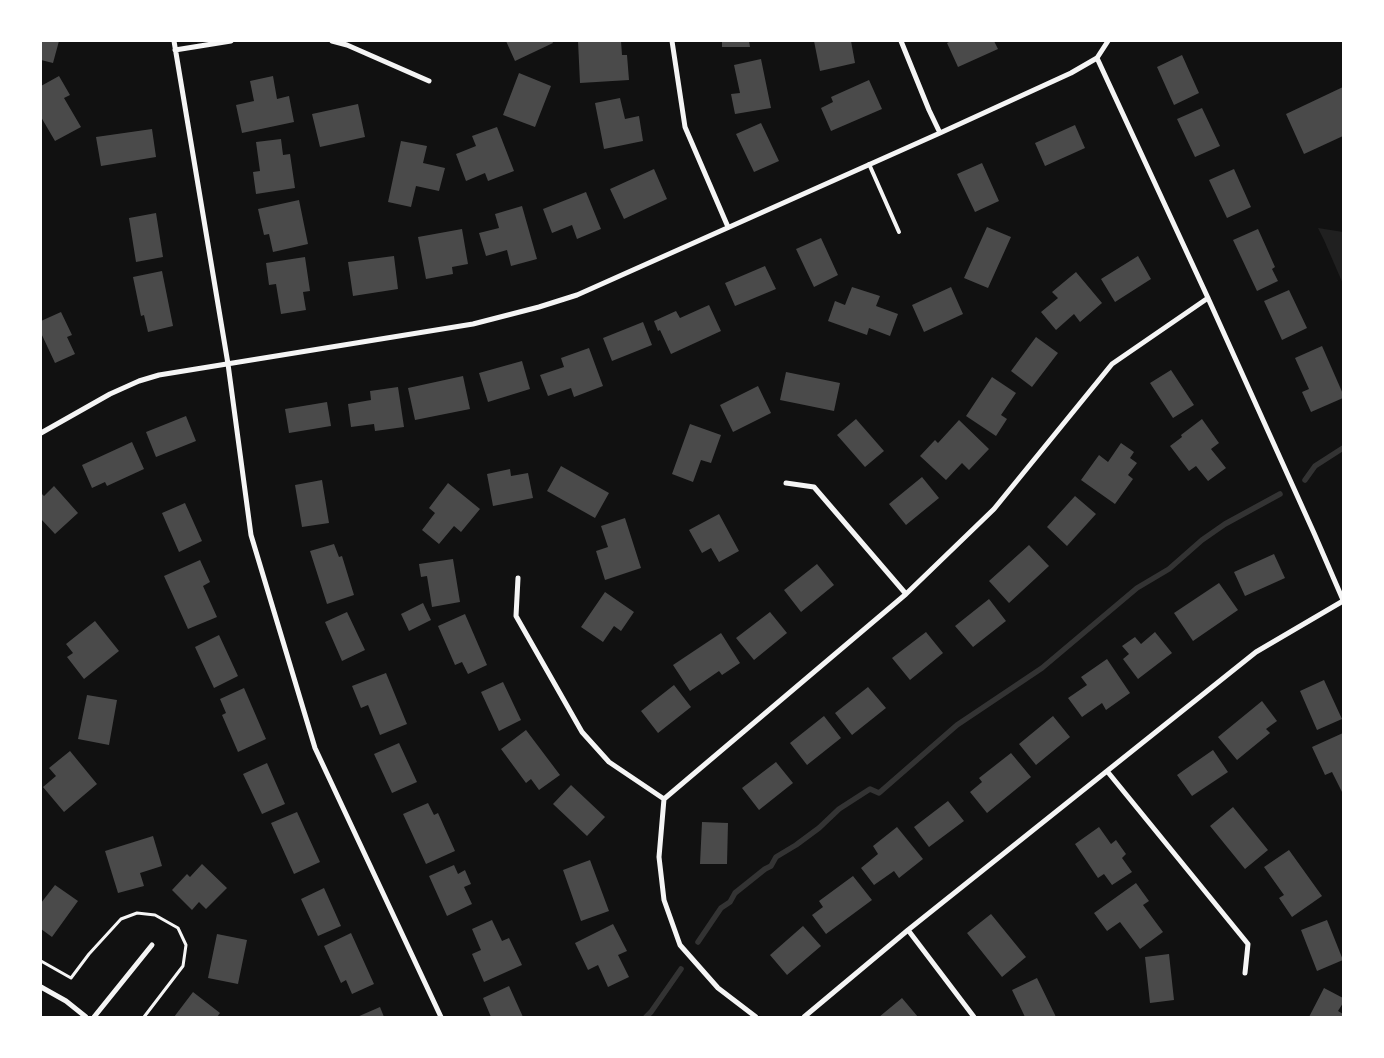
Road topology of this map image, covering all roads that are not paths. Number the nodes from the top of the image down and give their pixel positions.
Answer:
1 (174, 41) edge
2 (231, 41) edge
3 (332, 41) edge
4 (672, 41) edge
5 (900, 41) edge
6 (1108, 41) edge
7 (175, 50) junction
8 (1097, 58) junction
9 (429, 81) dead end
10 (940, 132) junction
11 (869, 164) junction
12 (728, 227) junction
13 (900, 232) dead end
14 (1208, 298) junction
15 (228, 364) junction
16 (41, 433) edge
17 (786, 483) dead end
18 (518, 578) dead end
19 (906, 594) junction
20 (1343, 600) edge
21 (1107, 771) junction
22 (664, 799) junction
23 (908, 930) junction
24 (152, 945) dead end
25 (1245, 974) dead end
26 (41, 987) edge
27 (86, 1017) edge
28 (94, 1017) edge
29 (441, 1017) edge
30 (756, 1017) edge
31 (804, 1017) edge
32 (974, 1017) edge

1 - 7 street
2 - 7 street
3 - 9 street
4 - 12 street
5 - 10 street
6 - 8 street
7 - 15 street
8 - 10 street
8 - 14 street
10 - 11 street
11 - 12 street
11 - 13 lane
12 - 15 street
14 - 19 street
14 - 20 street
15 - 16 street
15 - 29 street
17 - 19 street
18 - 22 street
19 - 22 street
20 - 21 street
21 - 23 street
21 - 25 street
22 - 30 street
23 - 31 street
23 - 32 street
24 - 28 street
26 - 27 street

